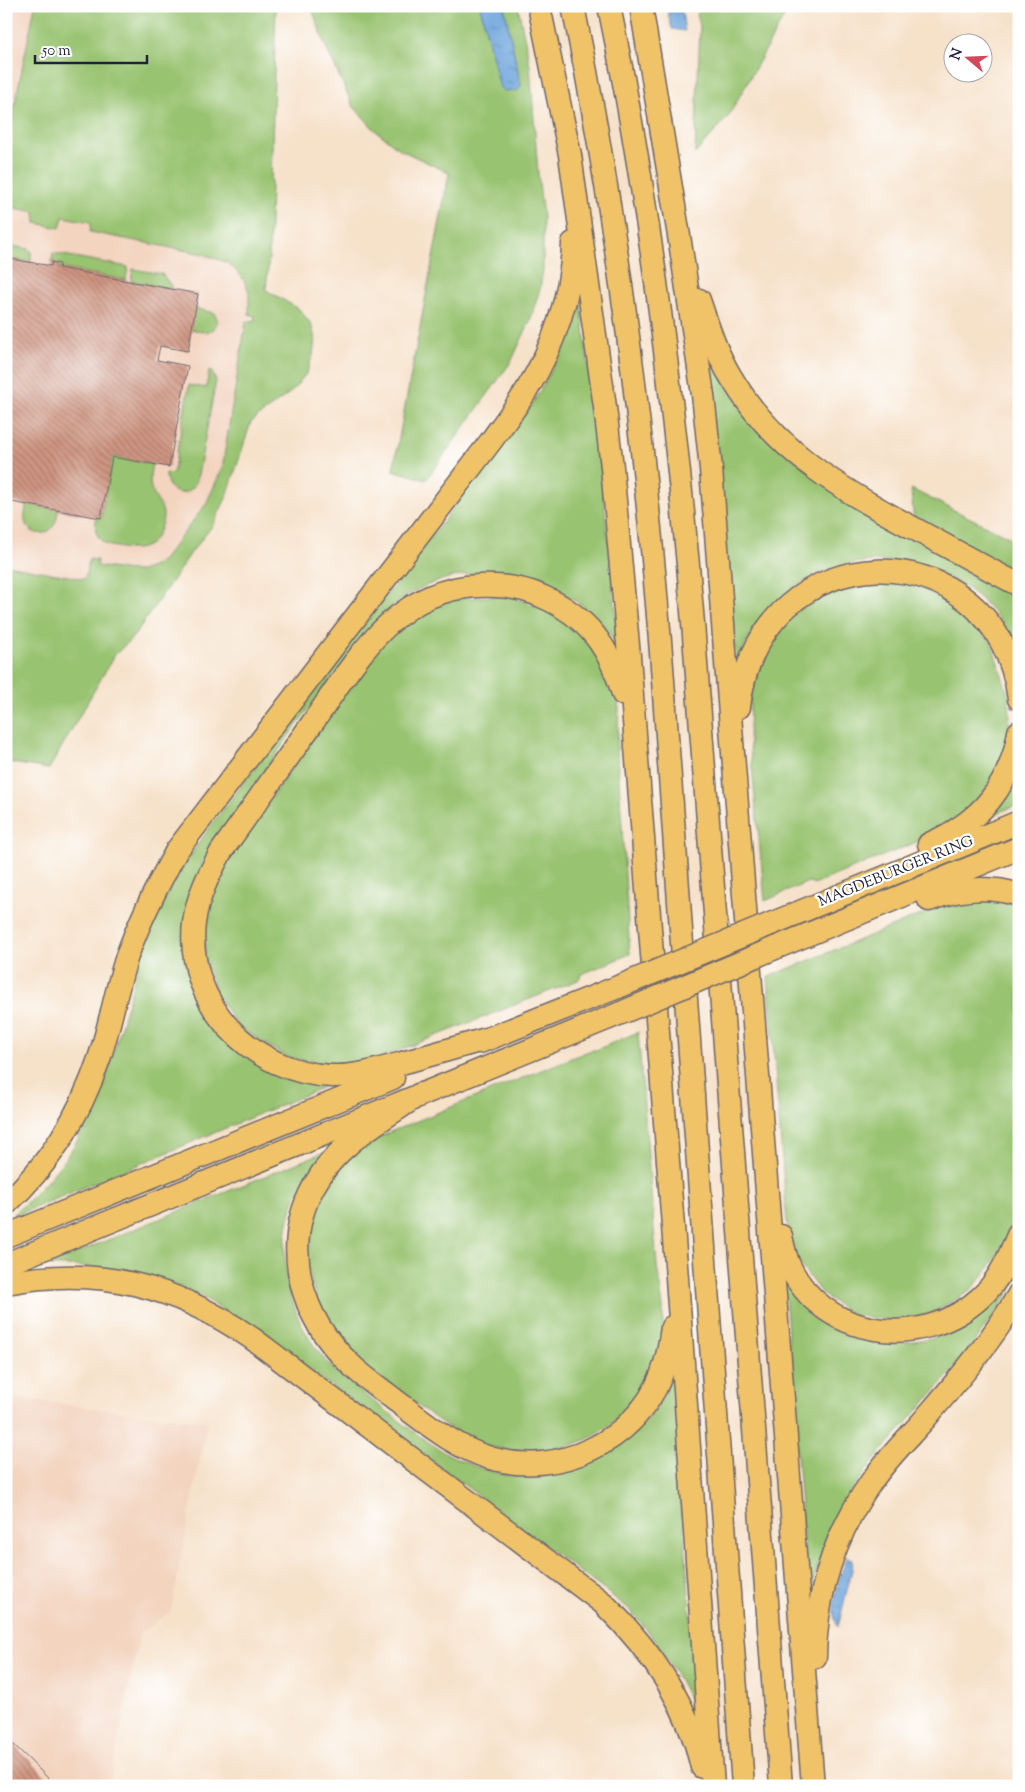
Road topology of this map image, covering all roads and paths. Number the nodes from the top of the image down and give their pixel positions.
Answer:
1 (539, 6) edge
2 (573, 6) edge
3 (609, 6) edge
4 (641, 6) edge
5 (570, 155) junction
6 (680, 242) junction
7 (1019, 585) edge
8 (1019, 699) edge
9 (1019, 732) edge
10 (636, 758) junction
11 (736, 777) junction
12 (1019, 822) edge
13 (1019, 848) edge
14 (842, 894) junction
15 (1019, 895) edge
16 (844, 920) junction
17 (493, 1037) junction
18 (420, 1094) junction
19 (766, 1177) junction
20 (6, 1204) edge
21 (1019, 1233) edge
22 (6, 1236) edge
23 (6, 1264) edge
24 (677, 1278) junction
25 (6, 1283) edge
26 (1019, 1294) edge
27 (809, 1732) junction
28 (705, 1786) edge
29 (713, 1786) edge
30 (743, 1786) edge
31 (781, 1786) edge
32 (813, 1786) edge

1 - 5 highway
2 - 30 highway
3 - 31 highway
4 - 6 highway
5 - 10 highway
5 - 20 highway
6 - 7 highway
6 - 11 highway
8 - 11 highway
9 - 14 highway
10 - 17 highway
10 - 24 highway
11 - 19 highway
12 - 14 highway, MAGDEBURGER RING
13 - 16 highway, MAGDEBURGER RING
14 - 17 highway, MAGDEBURGER RING, bridge
15 - 16 highway
16 - 18 highway, MAGDEBURGER RING, bridge
17 - 22 highway
18 - 23 highway
18 - 24 highway
19 - 21 highway
19 - 27 highway
24 - 29 highway
25 - 28 highway
26 - 27 highway
27 - 32 highway

